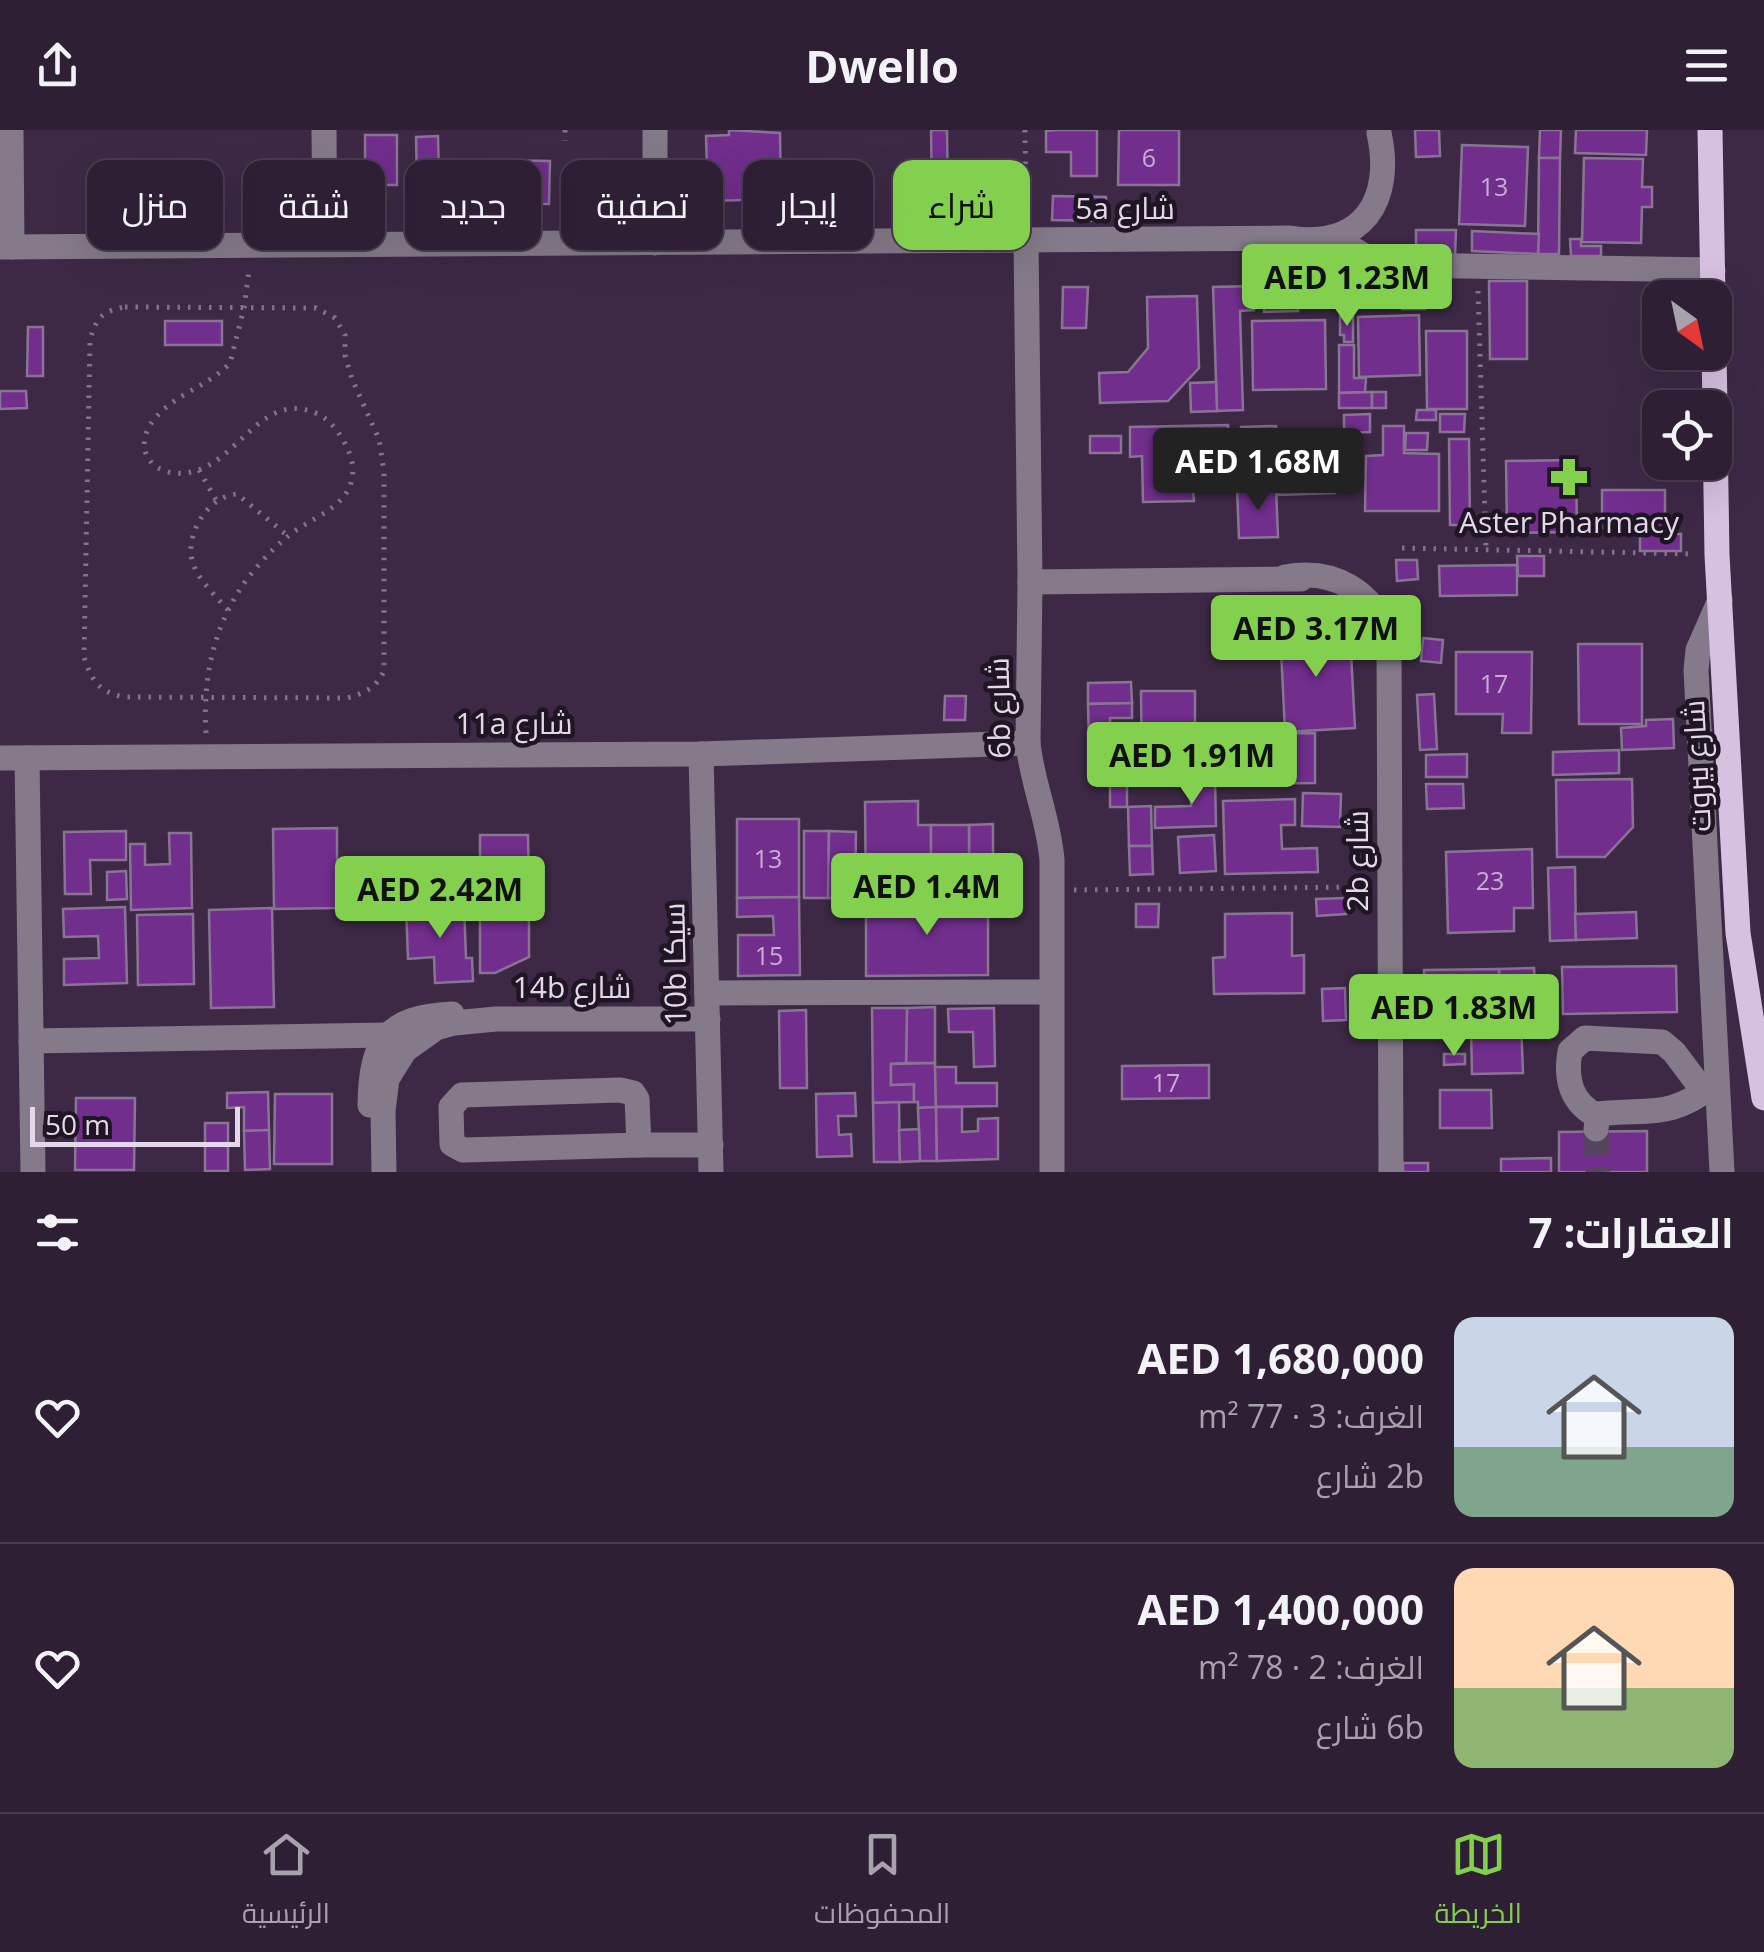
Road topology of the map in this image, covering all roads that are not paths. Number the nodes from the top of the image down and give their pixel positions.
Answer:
1 (11, 130) edge
2 (324, 130) edge
3 (655, 130) edge
4 (1710, 130) edge
5 (1379, 132) edge
6 (324, 160) edge
7 (655, 160) edge
8 (1290, 238) junction
9 (1334, 238) junction
10 (1030, 240) edge
11 (893, 241) edge
12 (723, 242) edge
13 (561, 243) edge
14 (385, 244) edge
15 (243, 245) edge
16 (6, 246) edge
17 (1026, 250) edge
18 (1713, 270) junction
19 (1713, 280) edge
20 (1715, 480) edge
21 (1030, 582) junction
22 (1720, 600) junction
23 (1028, 743) junction
24 (701, 754) junction
25 (0, 758) edge
26 (26, 758) junction
27 (707, 992) junction
28 (1050, 992) junction
29 (496, 1019) junction
30 (708, 1019) junction
31 (386, 1035) junction
32 (31, 1042) junction
33 (1712, 1087) junction
34 (1764, 1098) edge
35 (639, 1145) junction
36 (711, 1145) junction
37 (33, 1172) edge
38 (368, 1172) edge
39 (384, 1172) edge
40 (712, 1172) edge
41 (1052, 1172) edge
42 (1391, 1172) edge
43 (1722, 1172) edge

1 - 16 street
2 - 6 street
3 - 7 street
4 - 18 main road
5 - 8 street
5 - 9 street
8 - 9 street, 5a شارع
8 - 10 street, 5a شارع
9 - 18 street
11 - 12 street, 5a شارع
13 - 14 street, 5a شارع
15 - 16 street, 5a شارع
17 - 21 street, 6b شارع
18 - 19 main road
20 - 22 main road, شارع بيروت
21 - 23 street, 6b شارع
21 - 42 street, 2b شارع
22 - 33 street
22 - 34 main road, شارع بيروت
23 - 24 street, 11a شارع
23 - 28 street, 6b شارع
24 - 26 street, 11a شارع
24 - 27 street, 10b سيكا
25 - 26 street, 11a شارع
26 - 32 street
27 - 28 street
27 - 30 street, 10b سيكا
28 - 41 street, 6b شارع
29 - 30 street, 14b شارع
29 - 31 street, 14b شارع
29 - 39 street, 14b شارع
30 - 36 street, 10b سيكا
31 - 32 street
31 - 38 street
32 - 37 street
33 - 33 street
33 - 43 street
35 - 35 street
35 - 36 street
36 - 40 street, 10b سيكا

